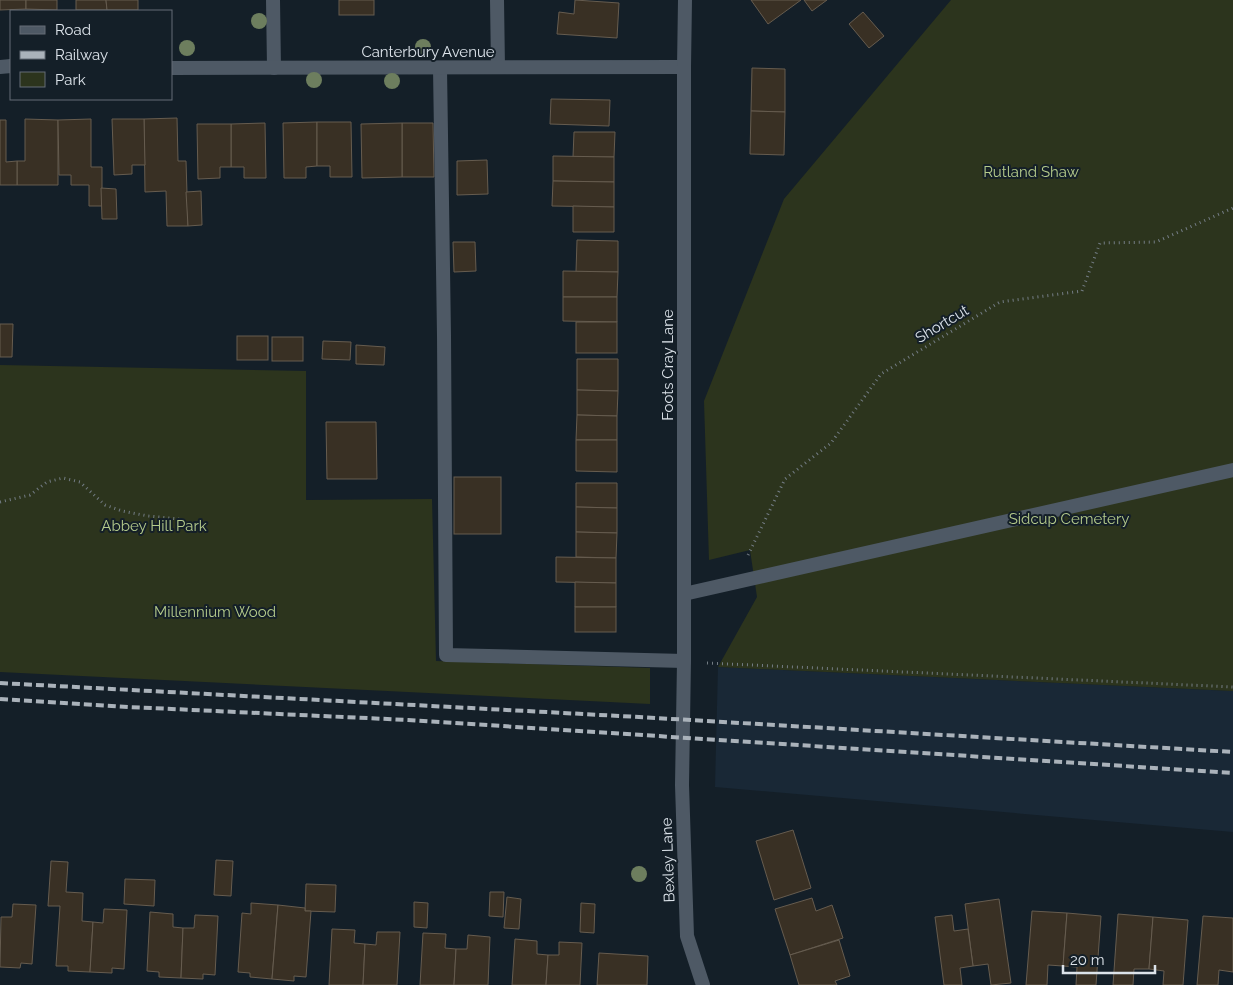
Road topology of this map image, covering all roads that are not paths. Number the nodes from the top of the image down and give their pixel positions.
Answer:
1 (273, 0) edge
2 (497, 0) edge
3 (685, 0) edge
4 (684, 67) junction
5 (172, 68) edge
6 (274, 68) junction
7 (440, 68) junction
8 (498, 68) junction
9 (1233, 470) edge
10 (684, 594) junction
11 (684, 662) junction
12 (682, 731) joint
13 (703, 985) edge

1 - 6 street
2 - 8 street
3 - 4 street, Foots Cray Lane
4 - 8 street, Canterbury Avenue
4 - 10 street, Foots Cray Lane
5 - 6 street, Canterbury Avenue
6 - 7 street, Canterbury Avenue
7 - 8 street, Canterbury Avenue
7 - 11 street
9 - 10 street
10 - 11 street, Foots Cray Lane
11 - 12 street, Foots Cray Lane
12 - 13 street, Bexley Lane

